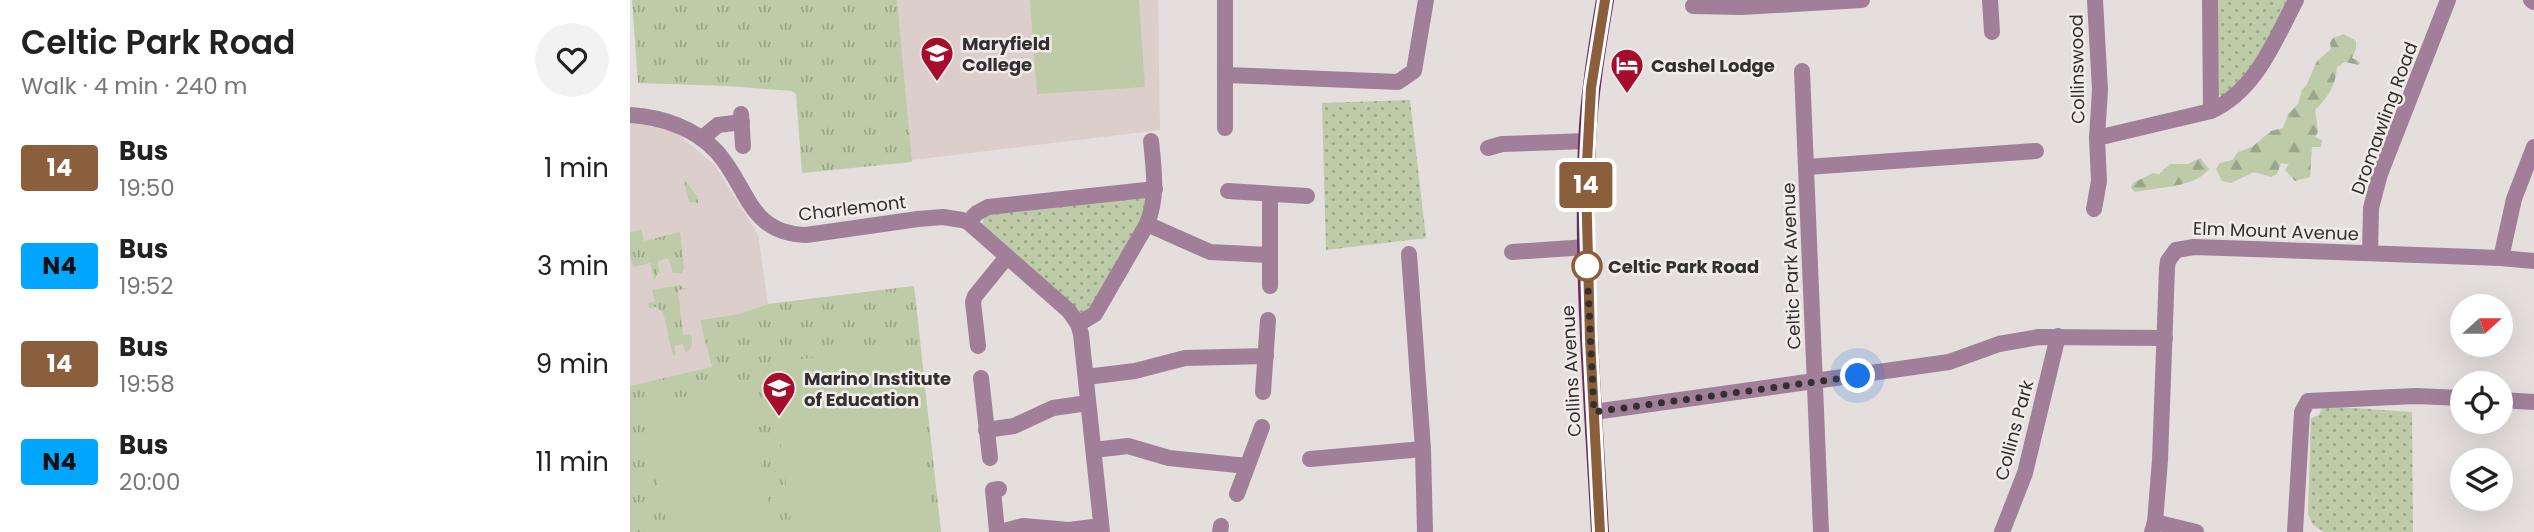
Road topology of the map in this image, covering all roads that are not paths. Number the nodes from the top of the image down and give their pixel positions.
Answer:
1 (1225, 0) edge
2 (1426, 0) edge
3 (1605, 0) edge
4 (1862, 0) edge
5 (1990, 0) edge
6 (2095, 0) edge
7 (2210, 0) edge
8 (2296, 0) edge
9 (2448, 0) edge
10 (1743, 3) edge
11 (1693, 6) dead end
12 (1992, 32) dead end
13 (1801, 71) dead end
14 (1227, 75) junction
15 (2211, 111) junction
16 (630, 115) edge
17 (1225, 128) dead end
18 (702, 138) junction
19 (2097, 138) junction
20 (1150, 141) dead end
21 (1587, 141) junction
22 (743, 146) dead end
23 (2534, 147) edge
24 (1488, 148) dead end
25 (2036, 151) dead end
26 (1807, 167) junction
27 (1156, 189) junction
28 (1228, 191) dead end
29 (1270, 195) junction
30 (1307, 196) dead end
31 (2094, 208) dead end
32 (968, 222) junction
33 (1147, 224) junction
34 (1587, 247) junction
35 (1512, 252) dead end
36 (2370, 253) junction
37 (1409, 254) dead end
38 (1269, 255) junction
39 (1006, 258) junction
40 (2501, 258) junction
41 (2534, 261) edge
42 (1270, 286) dead end
43 (1268, 320) dead end
44 (1078, 324) junction
45 (2058, 336) junction
46 (2165, 338) junction
47 (978, 346) dead end
48 (1266, 356) junction
49 (1086, 377) junction
50 (981, 378) dead end
51 (1814, 382) junction
52 (1263, 393) dead end
53 (2450, 397) edge
54 (2513, 401) edge
55 (2534, 402) edge
56 (1088, 403) junction
57 (1594, 412) junction
58 (1262, 427) dead end
59 (986, 429) junction
60 (1423, 449) junction
61 (1094, 450) junction
62 (990, 458) dead end
63 (1310, 459) dead end
64 (1247, 466) junction
65 (999, 489) dead end
66 (1237, 494) dead end
67 (2154, 527) edge
68 (1101, 529) edge
69 (999, 532) edge
70 (1425, 532) edge
71 (1600, 532) edge
72 (1821, 532) edge
73 (2002, 532) edge
74 (2196, 532) edge
75 (2295, 532) edge

1 - 14 street
2 - 14 street
3 - 21 main road, Collins Avenue
4 - 10 street
5 - 12 street
6 - 19 street, Collinswood
7 - 15 street
8 - 15 street, Collinswood
9 - 36 street, Dromawling Road
10 - 11 street
13 - 26 street, Celtic Park Avenue
14 - 17 street
15 - 19 street, Collinswood
16 - 18 street, Charlemont
18 - 22 street
18 - 32 street, Charlemont
19 - 31 street, Collinswood
20 - 27 street
21 - 24 street
21 - 34 main road, Collins Avenue
23 - 40 street
25 - 26 street, Celtic Park Avenue
26 - 51 street, Celtic Park Avenue
27 - 32 street
27 - 33 street
28 - 29 street
29 - 30 street
29 - 38 street
32 - 39 street
33 - 38 street
33 - 44 street
34 - 35 street
34 - 57 main road, Collins Avenue
36 - 40 street, Elm Mount Avenue
36 - 46 street, Elm Mount Avenue
37 - 60 street
38 - 42 street
39 - 44 street
39 - 47 street
40 - 41 street, Elm Mount Avenue
43 - 48 street
44 - 49 street
45 - 46 street
45 - 51 street
45 - 73 street, Collins Park
46 - 67 street, Elm Mount Avenue
48 - 49 street
48 - 52 street
49 - 56 street
50 - 59 street
51 - 57 street
51 - 72 street, Celtic Park Avenue
53 - 75 street
54 - 55 street
56 - 59 street
56 - 61 street
57 - 71 main road, Collins Avenue
58 - 64 street
59 - 62 street
60 - 63 street
60 - 70 street
61 - 64 street
61 - 68 street
64 - 66 street
65 - 69 street
67 - 74 street
68 - 69 street

